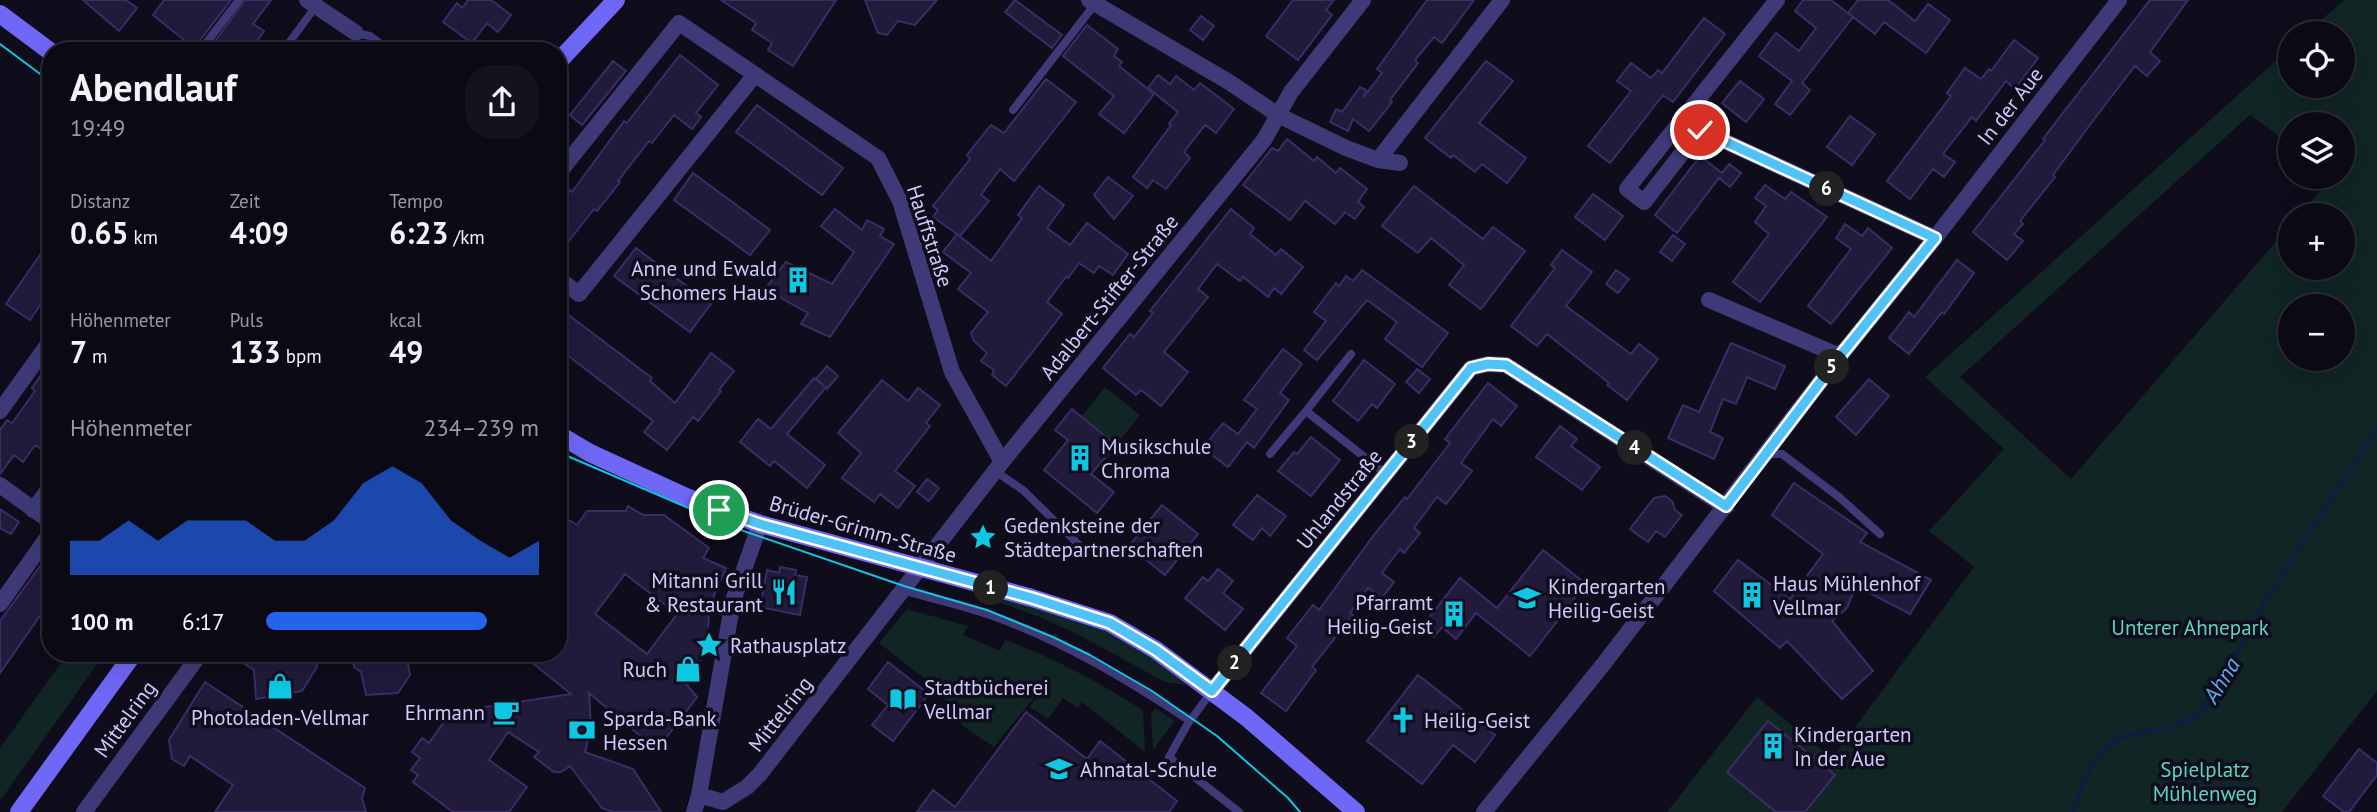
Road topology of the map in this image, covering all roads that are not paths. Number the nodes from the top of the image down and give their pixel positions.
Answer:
1 (239, 0) edge
2 (616, 0) edge
3 (1363, 0) edge
4 (1502, 0) edge
5 (1777, 0) edge
6 (2119, 0) edge
7 (1092, 2) edge
8 (312, 3) edge
9 (0, 14) edge
10 (356, 33) joint
11 (207, 42) edge
12 (288, 42) edge
13 (378, 42) edge
14 (42, 45) edge
15 (567, 52) edge
16 (754, 76) junction
17 (1013, 110) dead end
18 (1278, 115) junction
19 (1685, 118) junction
20 (1700, 130) junction
21 (1378, 160) junction
22 (567, 163) edge
23 (1400, 163) dead end
24 (1935, 238) junction
25 (567, 285) edge
26 (1709, 300) dead end
27 (42, 353) edge
28 (1351, 354) dead end
29 (1840, 356) junction
30 (0, 411) edge
31 (1306, 411) junction
32 (567, 440) edge
33 (1270, 454) dead end
34 (1766, 454) junction
35 (998, 467) junction
36 (1386, 474) junction
37 (0, 485) edge
38 (42, 498) edge
39 (1726, 506) junction
40 (33, 510) junction
41 (42, 516) edge
42 (760, 524) junction
43 (1880, 534) dead end
44 (1079, 544) dead end
45 (42, 545) edge
46 (918, 569) junction
47 (901, 590) junction
48 (0, 604) edge
49 (127, 662) edge
50 (194, 662) edge
51 (1212, 691) junction
52 (1190, 721) junction
53 (699, 795) junction
54 (19, 812) edge
55 (84, 812) edge
56 (694, 812) edge
57 (1239, 812) edge
58 (1356, 812) edge
59 (1484, 812) edge

1 - 11 lane
2 - 15 street
3 - 18 street, Adalbert-Stifter-Straße
4 - 21 street
5 - 19 street
6 - 24 street, In der Aue
7 - 17 lane
7 - 18 street
8 - 10 street
8 - 12 lane
9 - 14 street
10 - 13 lane
16 - 22 street, Hauffstraße
16 - 25 street
16 - 35 street, Hauffstraße
18 - 21 street
18 - 35 street, Adalbert-Stifter-Straße
19 - 20 street
19 - 20 street
20 - 24 street
21 - 23 street
24 - 29 street, In der Aue
26 - 29 street
27 - 30 street
28 - 31 lane
29 - 34 street, In der Aue
31 - 33 lane
31 - 36 lane
32 - 42 street, Brüder-Grimm-Straße
34 - 39 street, In der Aue
34 - 43 lane
35 - 44 lane
35 - 46 street, Adalbert-Stifter-Straße
36 - 39 street, Uhlandstraße
36 - 51 street, Uhlandstraße
37 - 40 street
38 - 40 street
39 - 59 street, In der Aue
40 - 41 street
42 - 46 street, Brüder-Grimm-Straße
42 - 53 street
45 - 48 street
46 - 47 street, Adalbert-Stifter-Straße
46 - 51 street, Brüder-Grimm-Straße
47 - 52 lane
47 - 53 street, Mittelring
49 - 54 street
50 - 55 street, Mittelring
51 - 52 lane
51 - 58 street, Brüder-Grimm-Straße
52 - 57 lane
53 - 56 street

